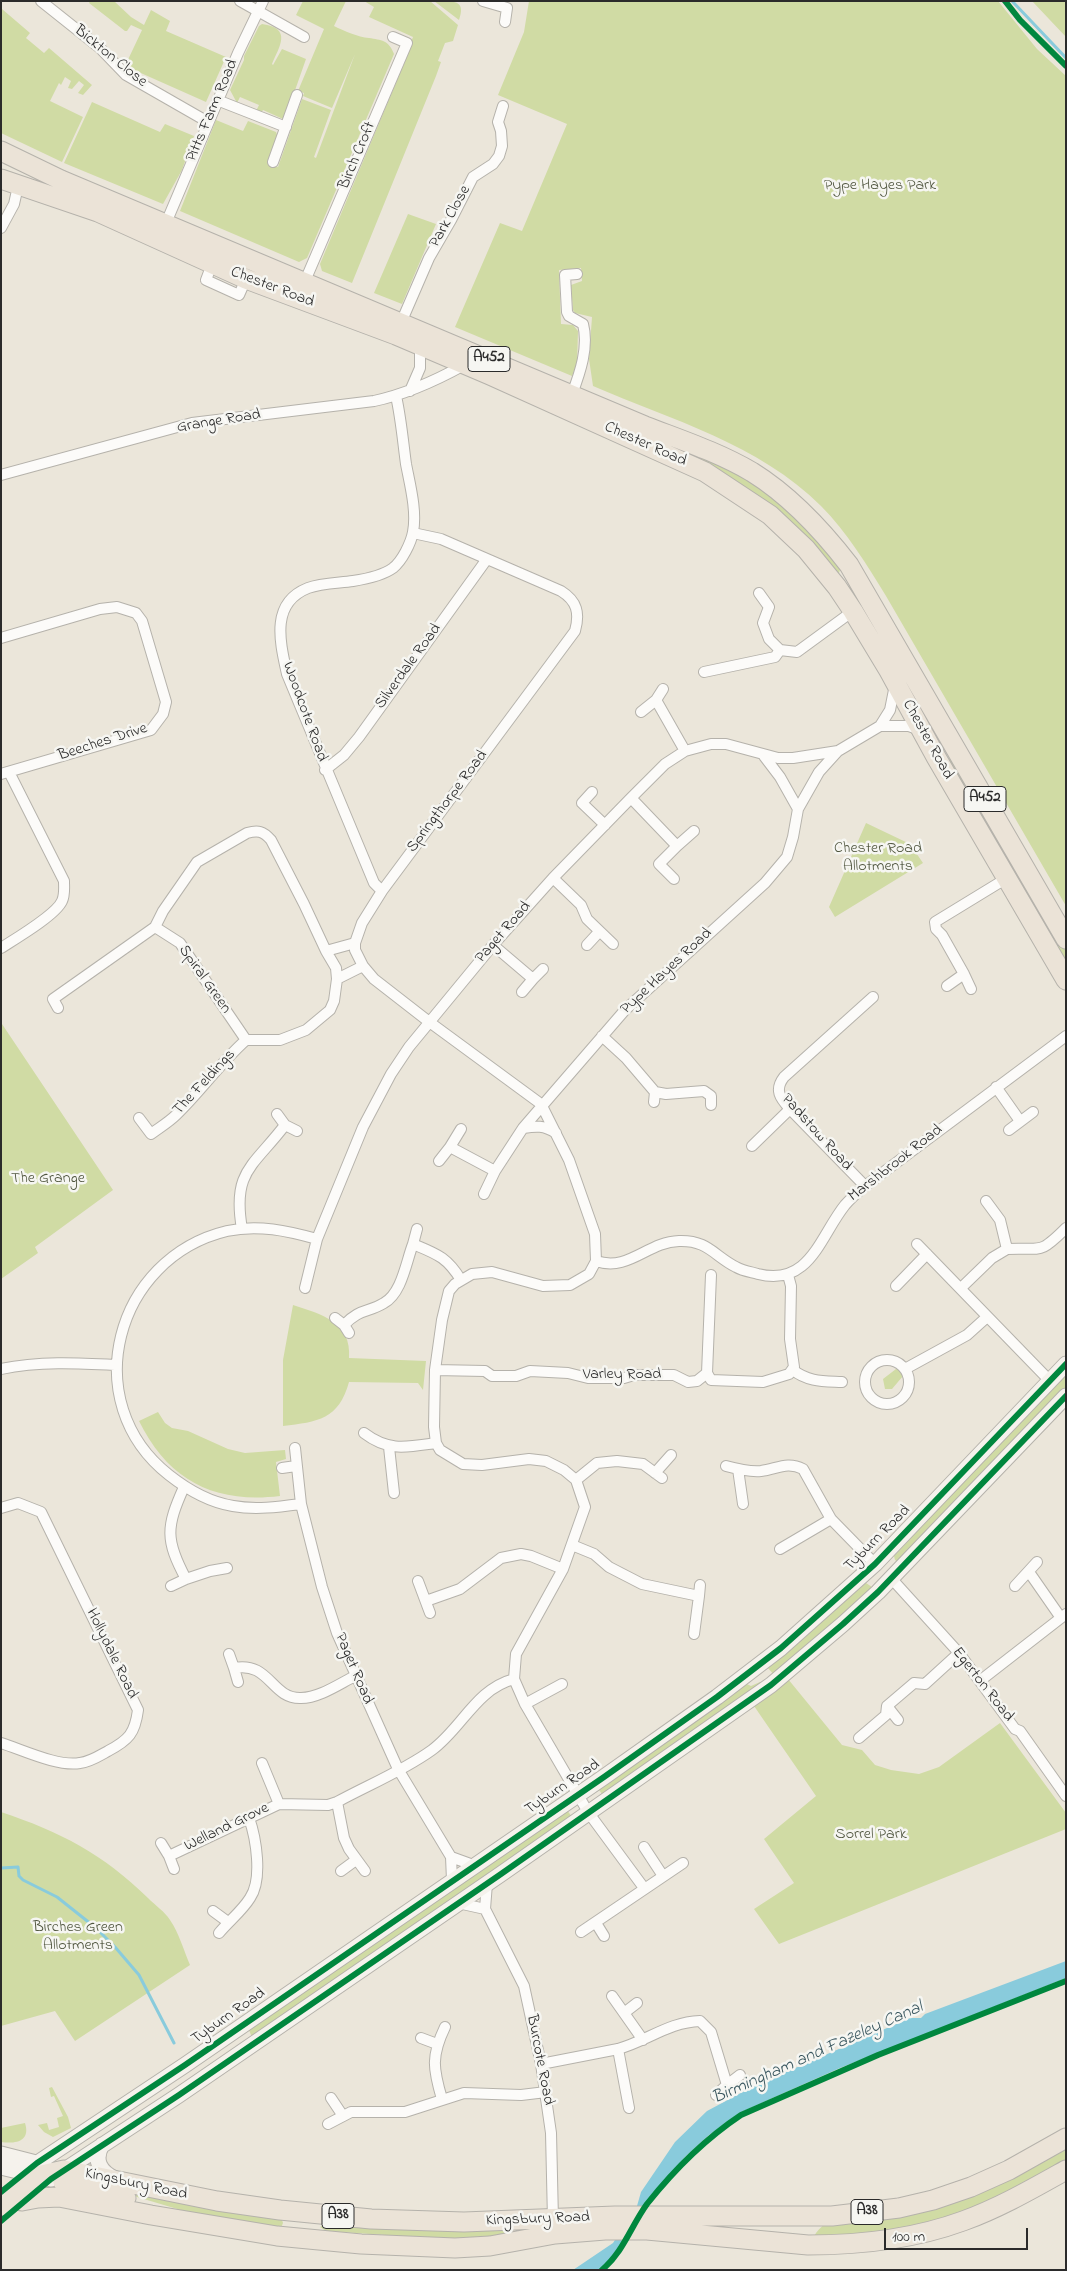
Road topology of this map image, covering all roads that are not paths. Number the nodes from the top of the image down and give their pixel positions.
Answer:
1 (41, 1) edge
2 (240, 1) edge
3 (263, 1) edge
4 (483, 1) edge
5 (258, 11) junction
6 (505, 22) dead end
7 (304, 37) dead end
8 (393, 38) dead end
9 (298, 95) dead end
10 (218, 100) junction
11 (503, 106) dead end
12 (208, 122) junction
13 (286, 127) junction
14 (1, 151) edge
15 (273, 162) dead end
16 (10, 182) edge
17 (70, 193) junction
18 (166, 223) junction
19 (1, 228) edge
20 (577, 274) dead end
21 (305, 281) junction
22 (399, 329) junction
23 (420, 346) junction
24 (464, 365) junction
25 (492, 369) junction
26 (410, 391) junction
27 (572, 394) junction
28 (396, 396) junction
29 (666, 434) junction
30 (659, 452) junction
31 (1, 475) edge
32 (413, 533) junction
33 (487, 559) junction
34 (759, 593) dead end
35 (853, 610) junction
36 (1, 638) edge
37 (780, 650) junction
38 (904, 659) junction
39 (704, 672) dead end
40 (892, 675) junction
41 (663, 689) dead end
42 (656, 700) junction
43 (641, 712) dead end
44 (880, 726) junction
45 (920, 730) junction
46 (954, 746) junction
47 (685, 752) junction
48 (838, 752) junction
49 (764, 756) junction
50 (936, 756) junction
51 (325, 770) junction
52 (5, 773) edge
53 (592, 792) dead end
54 (631, 798) junction
55 (798, 810) junction
56 (605, 825) junction
57 (694, 832) dead end
58 (677, 846) junction
59 (553, 878) junction
60 (1007, 878) junction
61 (674, 879) dead end
62 (382, 891) junction
63 (155, 926) junction
64 (599, 932) junction
65 (1066, 938) edge
66 (355, 943) junction
67 (613, 944) dead end
68 (493, 945) junction
69 (587, 945) dead end
70 (1, 948) edge
71 (326, 950) junction
72 (363, 966) junction
73 (542, 969) dead end
74 (964, 974) junction
75 (337, 979) junction
76 (533, 979) junction
77 (1066, 980) edge
78 (947, 986) dead end
79 (970, 988) dead end
80 (522, 992) dead end
81 (873, 997) dead end
82 (58, 1008) dead end
83 (428, 1021) junction
84 (602, 1036) junction
85 (1066, 1036) edge
86 (246, 1040) junction
87 (996, 1087) junction
88 (541, 1104) junction
89 (711, 1105) dead end
90 (790, 1110) junction
91 (1033, 1112) dead end
92 (277, 1114) dead end
93 (139, 1118) dead end
94 (1020, 1121) junction
95 (285, 1126) junction
96 (523, 1128) junction
97 (461, 1129) dead end
98 (297, 1130) dead end
99 (1009, 1130) dead end
100 (557, 1133) junction
101 (752, 1146) dead end
102 (450, 1147) junction
103 (439, 1161) dead end
104 (495, 1171) junction
105 (865, 1186) junction
106 (484, 1194) dead end
107 (986, 1201) dead end
108 (1066, 1228) edge
109 (242, 1229) junction
110 (417, 1229) dead end
111 (317, 1238) junction
112 (413, 1244) junction
113 (917, 1244) dead end
114 (1007, 1249) junction
115 (927, 1254) junction
116 (596, 1261) junction
117 (788, 1274) junction
118 (711, 1276) dead end
119 (461, 1280) junction
120 (896, 1286) dead end
121 (305, 1288) dead end
122 (961, 1288) junction
123 (987, 1317) junction
124 (335, 1318) dead end
125 (1066, 1364) edge
126 (115, 1365) junction
127 (1, 1369) edge
128 (905, 1369) junction
129 (436, 1370) junction
130 (793, 1370) junction
131 (707, 1373) junction
132 (1050, 1381) junction
133 (842, 1382) dead end
134 (1066, 1396) edge
135 (364, 1433) dead end
136 (438, 1446) junction
137 (389, 1447) junction
138 (295, 1448) dead end
139 (671, 1455) dead end
140 (296, 1466) junction
141 (726, 1466) dead end
142 (282, 1468) dead end
143 (738, 1469) junction
144 (576, 1480) junction
145 (184, 1487) junction
146 (394, 1493) dead end
147 (301, 1504) junction
148 (743, 1504) dead end
149 (1, 1508) edge
150 (831, 1519) junction
151 (572, 1545) junction
152 (780, 1549) dead end
153 (1038, 1562) dead end
154 (875, 1564) junction
155 (227, 1568) dead end
156 (563, 1569) junction
157 (1029, 1572) junction
158 (891, 1578) junction
159 (186, 1579) junction
160 (418, 1581) dead end
161 (700, 1585) dead end
162 (171, 1586) dead end
163 (1015, 1586) dead end
164 (699, 1596) junction
165 (426, 1601) junction
166 (430, 1613) dead end
167 (1063, 1616) edge
168 (694, 1634) dead end
169 (229, 1654) dead end
170 (959, 1654) junction
171 (234, 1668) junction
172 (355, 1676) junction
173 (514, 1679) junction
174 (981, 1680) junction
175 (238, 1682) dead end
176 (562, 1684) dead end
177 (524, 1704) junction
178 (887, 1706) junction
179 (898, 1720) dead end
180 (859, 1738) dead end
181 (1, 1742) edge
182 (262, 1763) dead end
183 (398, 1770) junction
184 (577, 1794) junction
185 (1066, 1796) edge
186 (337, 1802) junction
187 (279, 1804) junction
188 (588, 1812) junction
189 (249, 1818) junction
190 (161, 1843) dead end
191 (644, 1847) dead end
192 (169, 1856) junction
193 (451, 1857) junction
194 (356, 1860) junction
195 (683, 1863) dead end
196 (473, 1866) junction
197 (174, 1870) dead end
198 (341, 1871) dead end
199 (365, 1871) dead end
200 (663, 1876) junction
201 (452, 1880) junction
202 (487, 1882) junction
203 (644, 1888) junction
204 (458, 1902) junction
205 (485, 1909) junction
206 (213, 1910) dead end
207 (228, 1922) junction
208 (596, 1923) junction
209 (581, 1932) dead end
210 (219, 1933) dead end
211 (604, 1936) dead end
212 (612, 1996) dead end
213 (637, 2003) dead end
214 (624, 2013) junction
215 (445, 2027) dead end
216 (420, 2038) dead end
217 (642, 2040) junction
218 (437, 2044) junction
219 (618, 2049) junction
220 (541, 2064) junction
221 (740, 2075) dead end
222 (727, 2085) junction
223 (546, 2092) junction
224 (179, 2095) junction
225 (716, 2095) dead end
226 (331, 2098) dead end
227 (442, 2098) junction
228 (629, 2108) dead end
229 (343, 2116) junction
230 (328, 2124) dead end
231 (1066, 2138) edge
232 (102, 2145) junction
233 (1, 2154) edge
234 (1, 2167) edge
235 (1066, 2170) edge
236 (44, 2171) junction
237 (120, 2182) junction
238 (1, 2192) edge
239 (22, 2202) junction
240 (1, 2206) edge
241 (280, 2210) junction
242 (320, 2214) junction
243 (553, 2220) junction
244 (1, 2221) edge
245 (610, 2223) junction
246 (650, 2223) junction
247 (200, 2224) junction
248 (277, 2236) junction
249 (316, 2240) junction

1 - 12 street, Bickton Close
2 - 5 street
3 - 5 street, Pitts Farm Road
4 - 6 street
5 - 7 street
5 - 10 street, Pitts Farm Road
8 - 21 street, Birch Croft
9 - 13 street
10 - 12 street, Pitts Farm Road
10 - 13 street
11 - 22 street, Park Close
12 - 18 street, Pitts Farm Road
13 - 15 street
14 - 17 highway, Chester Road / A452
16 - 17 highway, Chester Road / A452
16 - 19 street
17 - 18 highway, Chester Road / A452
17 - 22 highway, Chester Road / A452
18 - 21 highway, Chester Road / A452
20 - 27 street
21 - 22 highway, Chester Road / A452
22 - 23 highway, Chester Road / A452
22 - 25 highway, Chester Road / A452
23 - 24 highway, Chester Road / A452
23 - 26 street
24 - 25 highway, Chester Road / A452
24 - 26 street, Grange Road
25 - 27 highway, Chester Road / A452
25 - 30 highway, Chester Road / A452
26 - 28 street, Grange Road
27 - 29 highway, Chester Road / A452
28 - 31 street, Grange Road
28 - 32 street, Woodcote Road
29 - 30 highway
29 - 38 highway, Chester Road / A452
30 - 35 highway, Chester Road / A452
32 - 33 street, Springthorpe Road
32 - 51 street, Woodcote Road
33 - 51 street, Silverdale Road
33 - 62 street, Springthorpe Road
34 - 37 street
35 - 37 street
35 - 40 highway, Chester Road / A452
36 - 52 street, Beeches Drive
37 - 39 street
38 - 40 highway
38 - 46 highway, Chester Road / A452
40 - 44 street
40 - 45 highway, Chester Road / A452
41 - 42 street
42 - 43 street
42 - 47 street
44 - 45 street
44 - 48 street, Pype Hayes Road
45 - 50 highway, Chester Road / A452
46 - 50 highway
46 - 65 highway, Chester Road / A452
47 - 49 street, Paget Road
47 - 54 street, Paget Road
48 - 49 street, Paget Road
48 - 55 street, Pype Hayes Road
49 - 55 street
50 - 60 highway, Chester Road / A452
51 - 62 street, Woodcote Road
52 - 70 street
53 - 56 street
54 - 56 street, Paget Road
54 - 58 street
55 - 84 street, Pype Hayes Road
56 - 59 street, Paget Road
57 - 58 street
58 - 61 street
59 - 64 street
59 - 68 street, Paget Road
60 - 74 street
60 - 77 highway, Chester Road / A452
62 - 66 street, Springthorpe Road
63 - 71 street
63 - 82 street
63 - 86 street, Spiral Green
64 - 67 street
64 - 69 street
66 - 71 street
66 - 72 street
68 - 76 street
68 - 83 street, Paget Road
71 - 75 street
72 - 75 street
72 - 83 street
73 - 76 street
74 - 78 street
74 - 79 street
75 - 86 street, The Feldings
76 - 80 street
81 - 90 street, Padstow Road
83 - 88 street
83 - 111 street, Paget Road
84 - 88 street, Pype Hayes Road
84 - 89 street
85 - 87 street, Marshbrook Road
86 - 93 street, The Feldings
87 - 94 street
87 - 105 street, Marshbrook Road
88 - 96 street, Pype Hayes Road
88 - 100 street
90 - 101 street
90 - 105 street, Padstow Road
91 - 94 street
92 - 95 street
94 - 99 street
95 - 98 street
95 - 109 street
96 - 100 street
96 - 104 street, Pype Hayes Road
97 - 102 street
100 - 116 street
102 - 103 street
102 - 104 street
104 - 106 street, Pype Hayes Road
105 - 117 street, Marshbrook Road
107 - 114 street
108 - 114 street
109 - 111 street
109 - 126 street
110 - 112 street
111 - 121 street, Paget Road
112 - 119 street
112 - 124 street
113 - 115 street
114 - 122 street
115 - 120 street
115 - 122 street
116 - 117 street, Marshbrook Road
116 - 119 street
117 - 130 street
118 - 131 street
119 - 129 street
122 - 123 street
123 - 128 street
123 - 132 street
125 - 132 main road, Tyburn Road
126 - 127 street
126 - 145 street
128 - 128 street
129 - 131 street, Varley Road
129 - 136 street
130 - 131 street
130 - 133 street
132 - 154 main road, Tyburn Road
134 - 158 main road, Tyburn Road
135 - 137 street
136 - 137 street
136 - 144 street
137 - 146 street
138 - 140 street, Paget Road
139 - 144 street
140 - 142 street
140 - 147 street, Paget Road
141 - 143 street
143 - 148 street
143 - 150 street
144 - 151 street
145 - 147 street
145 - 159 street
147 - 172 street, Paget Road
149 - 181 street, Hollydale Road
150 - 152 street
150 - 154 street
151 - 156 street
151 - 164 street
153 - 157 street
154 - 158 main road
154 - 184 main road, Tyburn Road
155 - 159 street
156 - 165 street
156 - 173 street
157 - 163 street
157 - 167 street
158 - 170 street, Egerton Road
158 - 188 main road, Tyburn Road
159 - 162 street
160 - 165 street
161 - 164 street
164 - 168 street
165 - 166 street
167 - 174 street
169 - 171 street
170 - 174 street, Egerton Road
170 - 178 street
171 - 172 street
171 - 175 street
172 - 183 street, Paget Road
173 - 177 street
173 - 183 street, Welland Grove
174 - 185 street, Egerton Road
176 - 177 street
177 - 184 street
178 - 179 street
178 - 180 street
182 - 187 street
183 - 186 street, Welland Grove
183 - 193 street, Paget Road
184 - 188 street
184 - 196 main road, Tyburn Road
186 - 187 street, Welland Grove
186 - 194 street
187 - 189 street, Welland Grove
188 - 202 main road, Tyburn Road
188 - 203 street
189 - 192 street, Welland Grove
189 - 207 street
190 - 192 street, Welland Grove
191 - 200 street
192 - 197 street, Welland Grove
193 - 196 street
193 - 201 street, Paget Road
194 - 198 street
194 - 199 street
195 - 200 street
196 - 201 main road, Tyburn Road
200 - 203 street
201 - 236 main road, Tyburn Road
202 - 204 main road, Tyburn Road
202 - 205 street
203 - 208 street
204 - 205 street
204 - 224 main road, Tyburn Road
205 - 220 street, Burcote Road
206 - 207 street
207 - 210 street
208 - 209 street
208 - 211 street
212 - 214 street
213 - 214 street
214 - 217 street
215 - 218 street
216 - 218 street
217 - 219 street
217 - 222 street
218 - 227 street
219 - 220 street
219 - 228 street
220 - 223 street, Burcote Road
221 - 222 street
222 - 225 street
223 - 227 street
223 - 243 street, Burcote Road
224 - 232 main road, Tyburn Road
224 - 236 main road
226 - 229 street
227 - 229 street
229 - 230 street
231 - 246 highway, Kingsbury Road / A38
232 - 236 main road, Tyburn Road
232 - 237 main road
233 - 236 main road, Kingsbury Road
234 - 236 main road, Kingsbury Road
235 - 246 highway, Kingsbury Road / A38
236 - 237 highway, Kingsbury Road / A38
236 - 238 highway
236 - 239 highway
236 - 240 highway, Tyburn Road
236 - 247 highway
237 - 241 highway, Kingsbury Road / A38
239 - 244 highway
239 - 247 highway, Kingsbury Road / A38
241 - 242 highway, Kingsbury Road / A38
241 - 248 highway
242 - 243 highway, Kingsbury Road / A38
242 - 249 highway
243 - 245 highway, Kingsbury Road / A38
245 - 246 highway, Kingsbury Road / A38
245 - 249 highway, Kingsbury Road / A38
247 - 248 highway, Kingsbury Road / A38
248 - 249 highway, Kingsbury Road / A38

